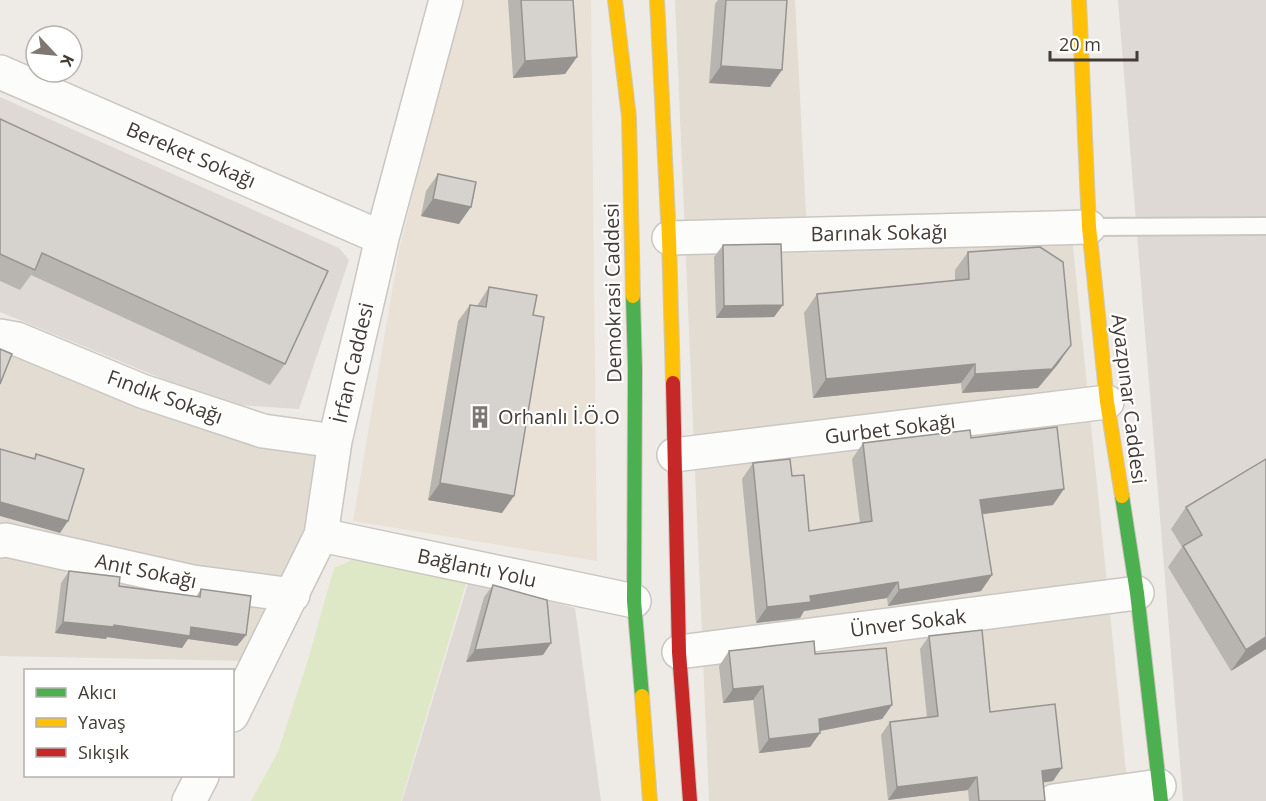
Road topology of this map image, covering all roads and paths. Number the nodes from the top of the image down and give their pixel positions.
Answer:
1 (446, 0) edge
2 (615, 0) edge
3 (657, 0) edge
4 (1079, 0) edge
5 (0, 72) edge
6 (1266, 226) edge
7 (1089, 227) junction
8 (382, 238) junction
9 (669, 238) junction
10 (0, 336) edge
11 (1107, 402) junction
12 (335, 441) junction
13 (674, 455) junction
14 (321, 535) junction
15 (0, 541) edge
16 (1137, 593) junction
17 (293, 595) junction
18 (634, 601) junction
19 (679, 652) junction
20 (234, 711) edge
21 (201, 777) edge
22 (1160, 793) edge
23 (189, 801) edge
24 (650, 801) edge
25 (690, 801) edge
26 (1054, 801) edge

1 - 8 street, İrfan Caddesi
2 - 18 main road, Demokrasi Caddesi
3 - 9 main road
4 - 7 main road, Ayazpınar Caddesi
5 - 8 street, Bereket Sokağı
6 - 7 lane
7 - 9 street, Barınak Sokağı
7 - 11 main road, Ayazpınar Caddesi
8 - 12 street, İrfan Caddesi
9 - 13 main road
10 - 12 street, Fındık Sokağı
11 - 13 street, Gurbet Sokağı
11 - 16 main road, Ayazpınar Caddesi
12 - 14 street, İrfan Caddesi
13 - 19 main road
14 - 17 street, İrfan Caddesi
14 - 18 street, Bağlantı Yolu
15 - 17 street, Anıt Sokağı
16 - 19 street, Ünver Sokak
16 - 22 main road, Ayazpınar Caddesi
17 - 20 street, İrfan Caddesi
18 - 24 main road, Demokrasi Caddesi
19 - 25 main road
21 - 23 street
22 - 26 street

